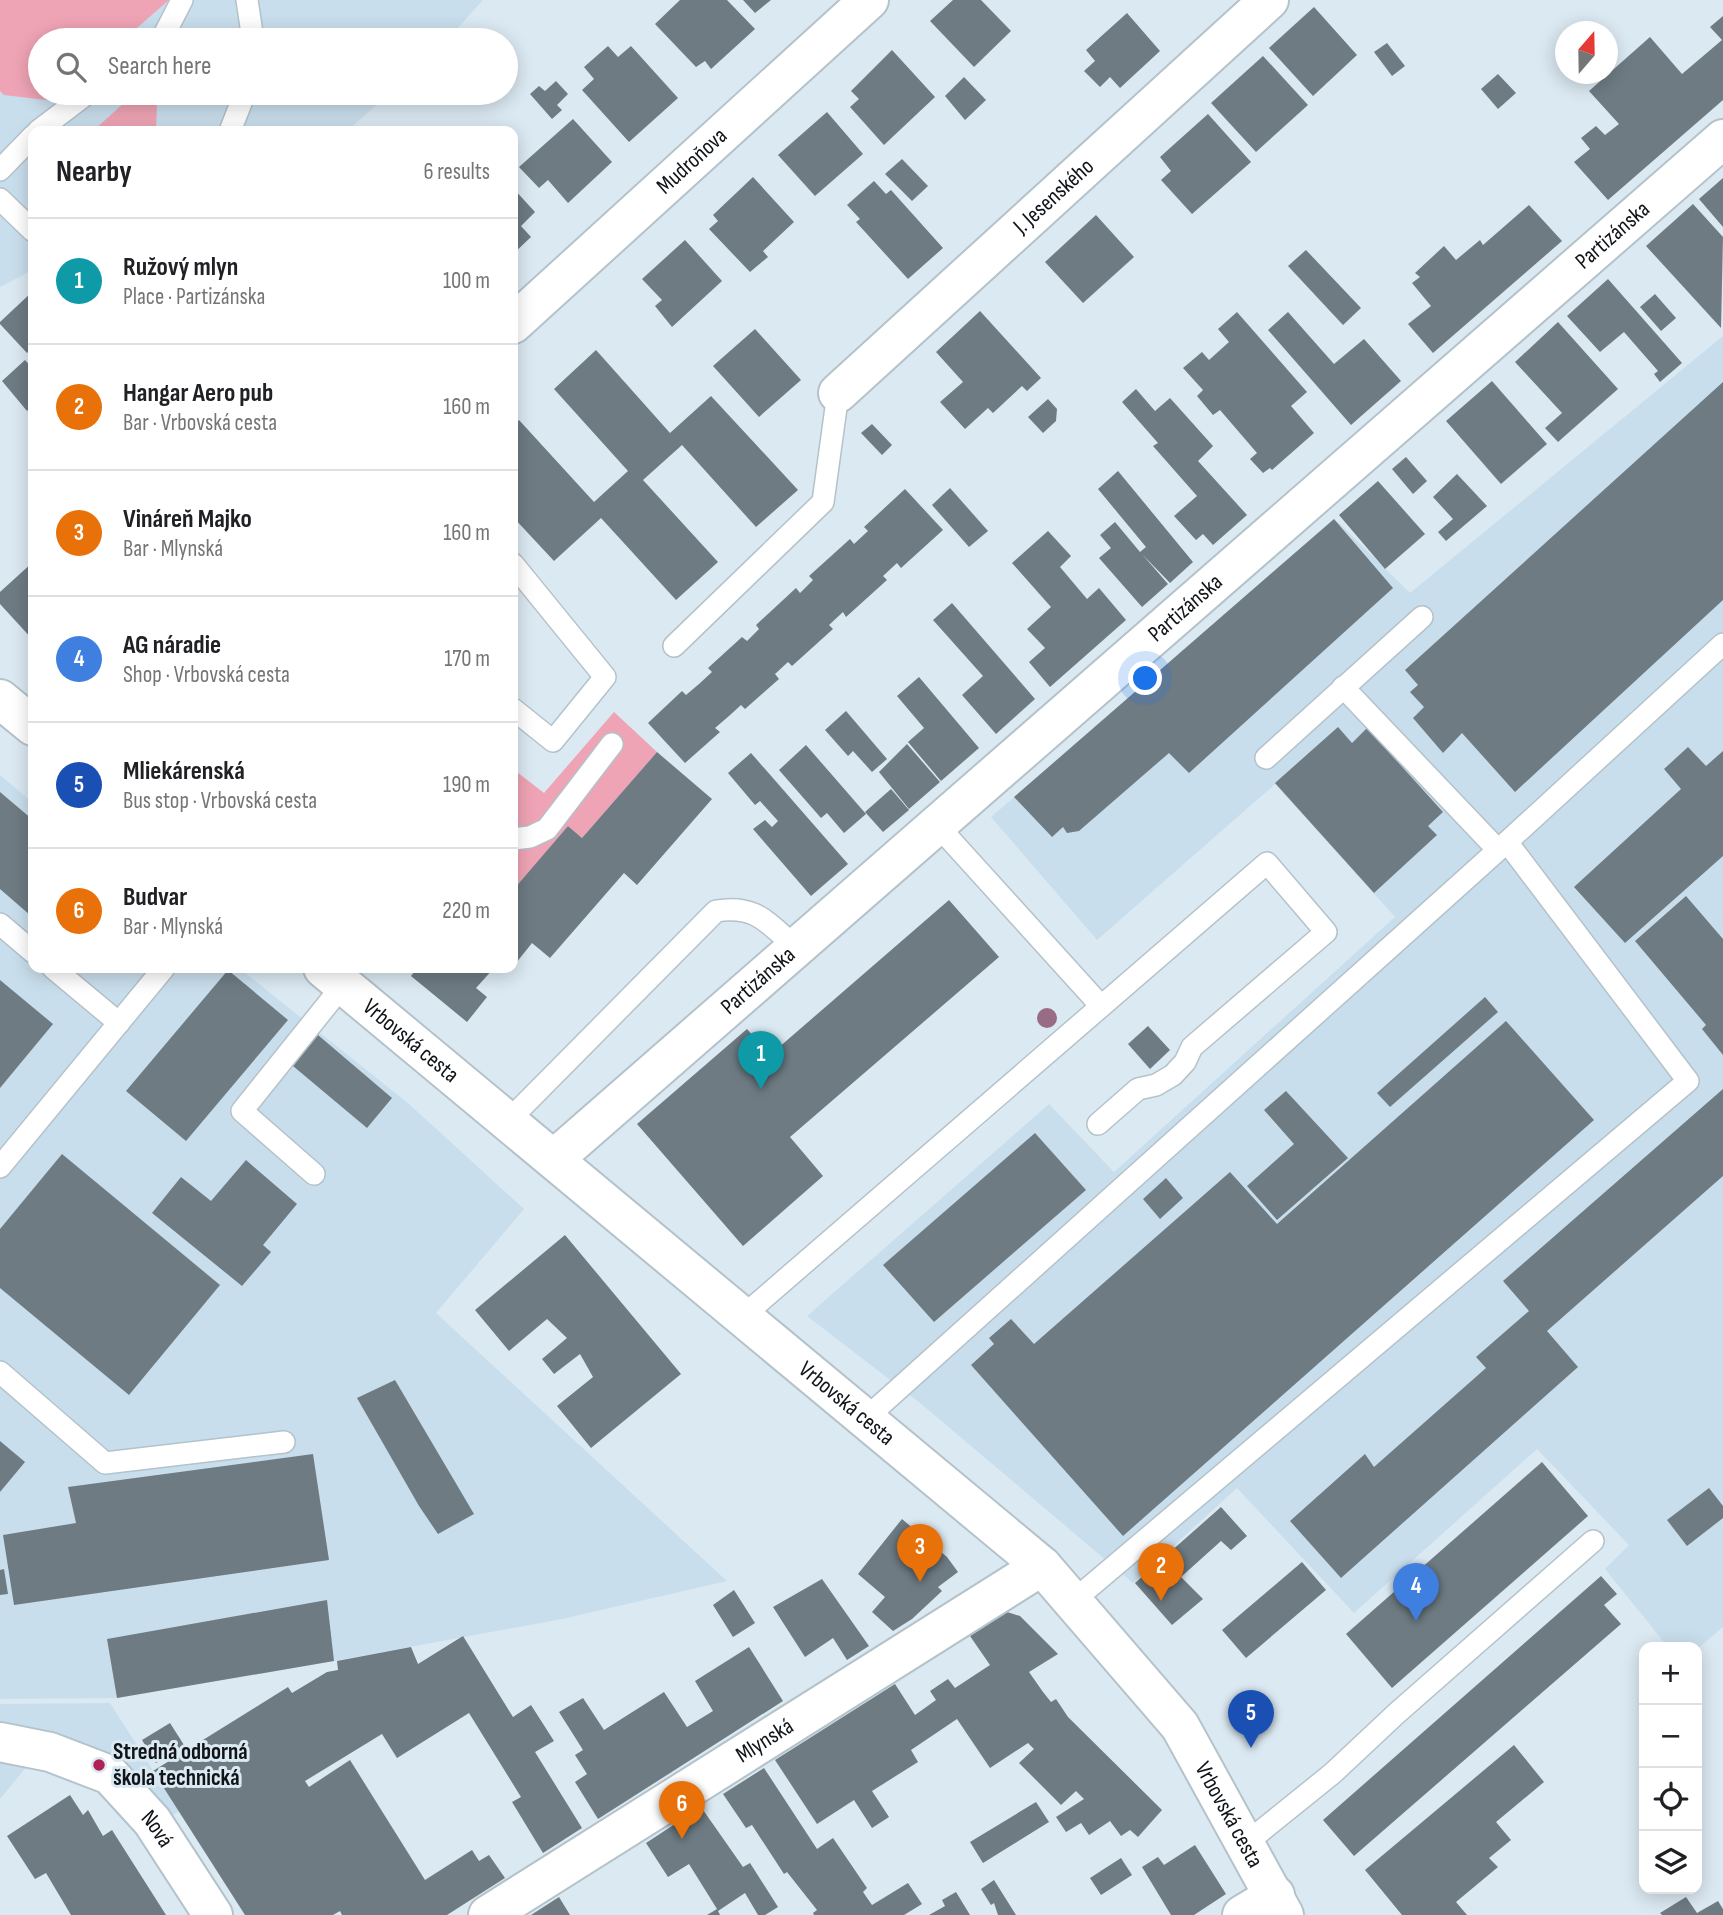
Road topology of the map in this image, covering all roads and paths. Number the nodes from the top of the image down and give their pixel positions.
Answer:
1 (182, 0) edge
2 (247, 0) edge
3 (869, 0) edge
4 (1269, 0) edge
5 (168, 28) edge
6 (251, 28) edge
7 (72, 105) edge
8 (240, 105) edge
9 (45, 126) edge
10 (232, 126) edge
11 (1723, 139) edge
12 (28, 141) edge
13 (0, 170) edge
14 (0, 199) edge
15 (28, 225) edge
16 (518, 319) edge
17 (838, 393) joint
18 (518, 571) edge
19 (1422, 617) dead end
20 (1723, 644) edge
21 (674, 646) dead end
22 (1343, 687) junction
23 (0, 699) edge
24 (518, 713) edge
25 (28, 722) edge
26 (612, 744) dead end
27 (1266, 758) dead end
28 (937, 825) junction
29 (518, 838) edge
30 (1503, 846) junction
31 (0, 924) edge
32 (28, 948) edge
33 (797, 948) junction
34 (58, 973) edge
35 (160, 973) edge
36 (333, 976) edge
37 (1101, 1006) junction
38 (119, 1023) junction
39 (508, 1121) junction
40 (1098, 1124) dead end
41 (554, 1159) junction
42 (0, 1167) edge
43 (314, 1174) dead end
44 (743, 1316) junction
45 (0, 1372) edge
46 (865, 1419) junction
47 (284, 1442) dead end
48 (1593, 1541) dead end
49 (1042, 1566) junction
50 (1073, 1601) junction
51 (0, 1742) edge
52 (1245, 1844) junction
53 (1279, 1905) edge
54 (213, 1915) edge
55 (488, 1915) edge
56 (1242, 1915) edge

1 - 5 lane
2 - 6 lane
3 - 16 street, Mudroňova
4 - 17 street, J. Jesenského
7 - 9 lane
8 - 10 lane
11 - 28 street, Partizánska
12 - 13 lane
14 - 15 lane
17 - 21 lane
18 - 24 lane
19 - 22 lane
20 - 30 lane
22 - 27 lane
22 - 30 lane
23 - 25 street
26 - 29 lane
28 - 33 street, Partizánska
28 - 37 lane
30 - 46 lane
30 - 50 lane
31 - 32 lane
33 - 39 lane
33 - 41 street, Partizánska
34 - 38 lane
35 - 38 lane
36 - 39 street, Vrbovská cesta
36 - 43 lane
37 - 40 lane
37 - 44 lane
38 - 42 lane
39 - 41 street, Vrbovská cesta
41 - 44 street, Vrbovská cesta
44 - 46 street, Vrbovská cesta
45 - 47 lane
46 - 49 street, Vrbovská cesta
48 - 52 lane
49 - 50 street, Vrbovská cesta
49 - 55 street, Mlynská
50 - 52 street, Vrbovská cesta
51 - 54 street, Nová
52 - 53 street, Vrbovská cesta
53 - 56 street

